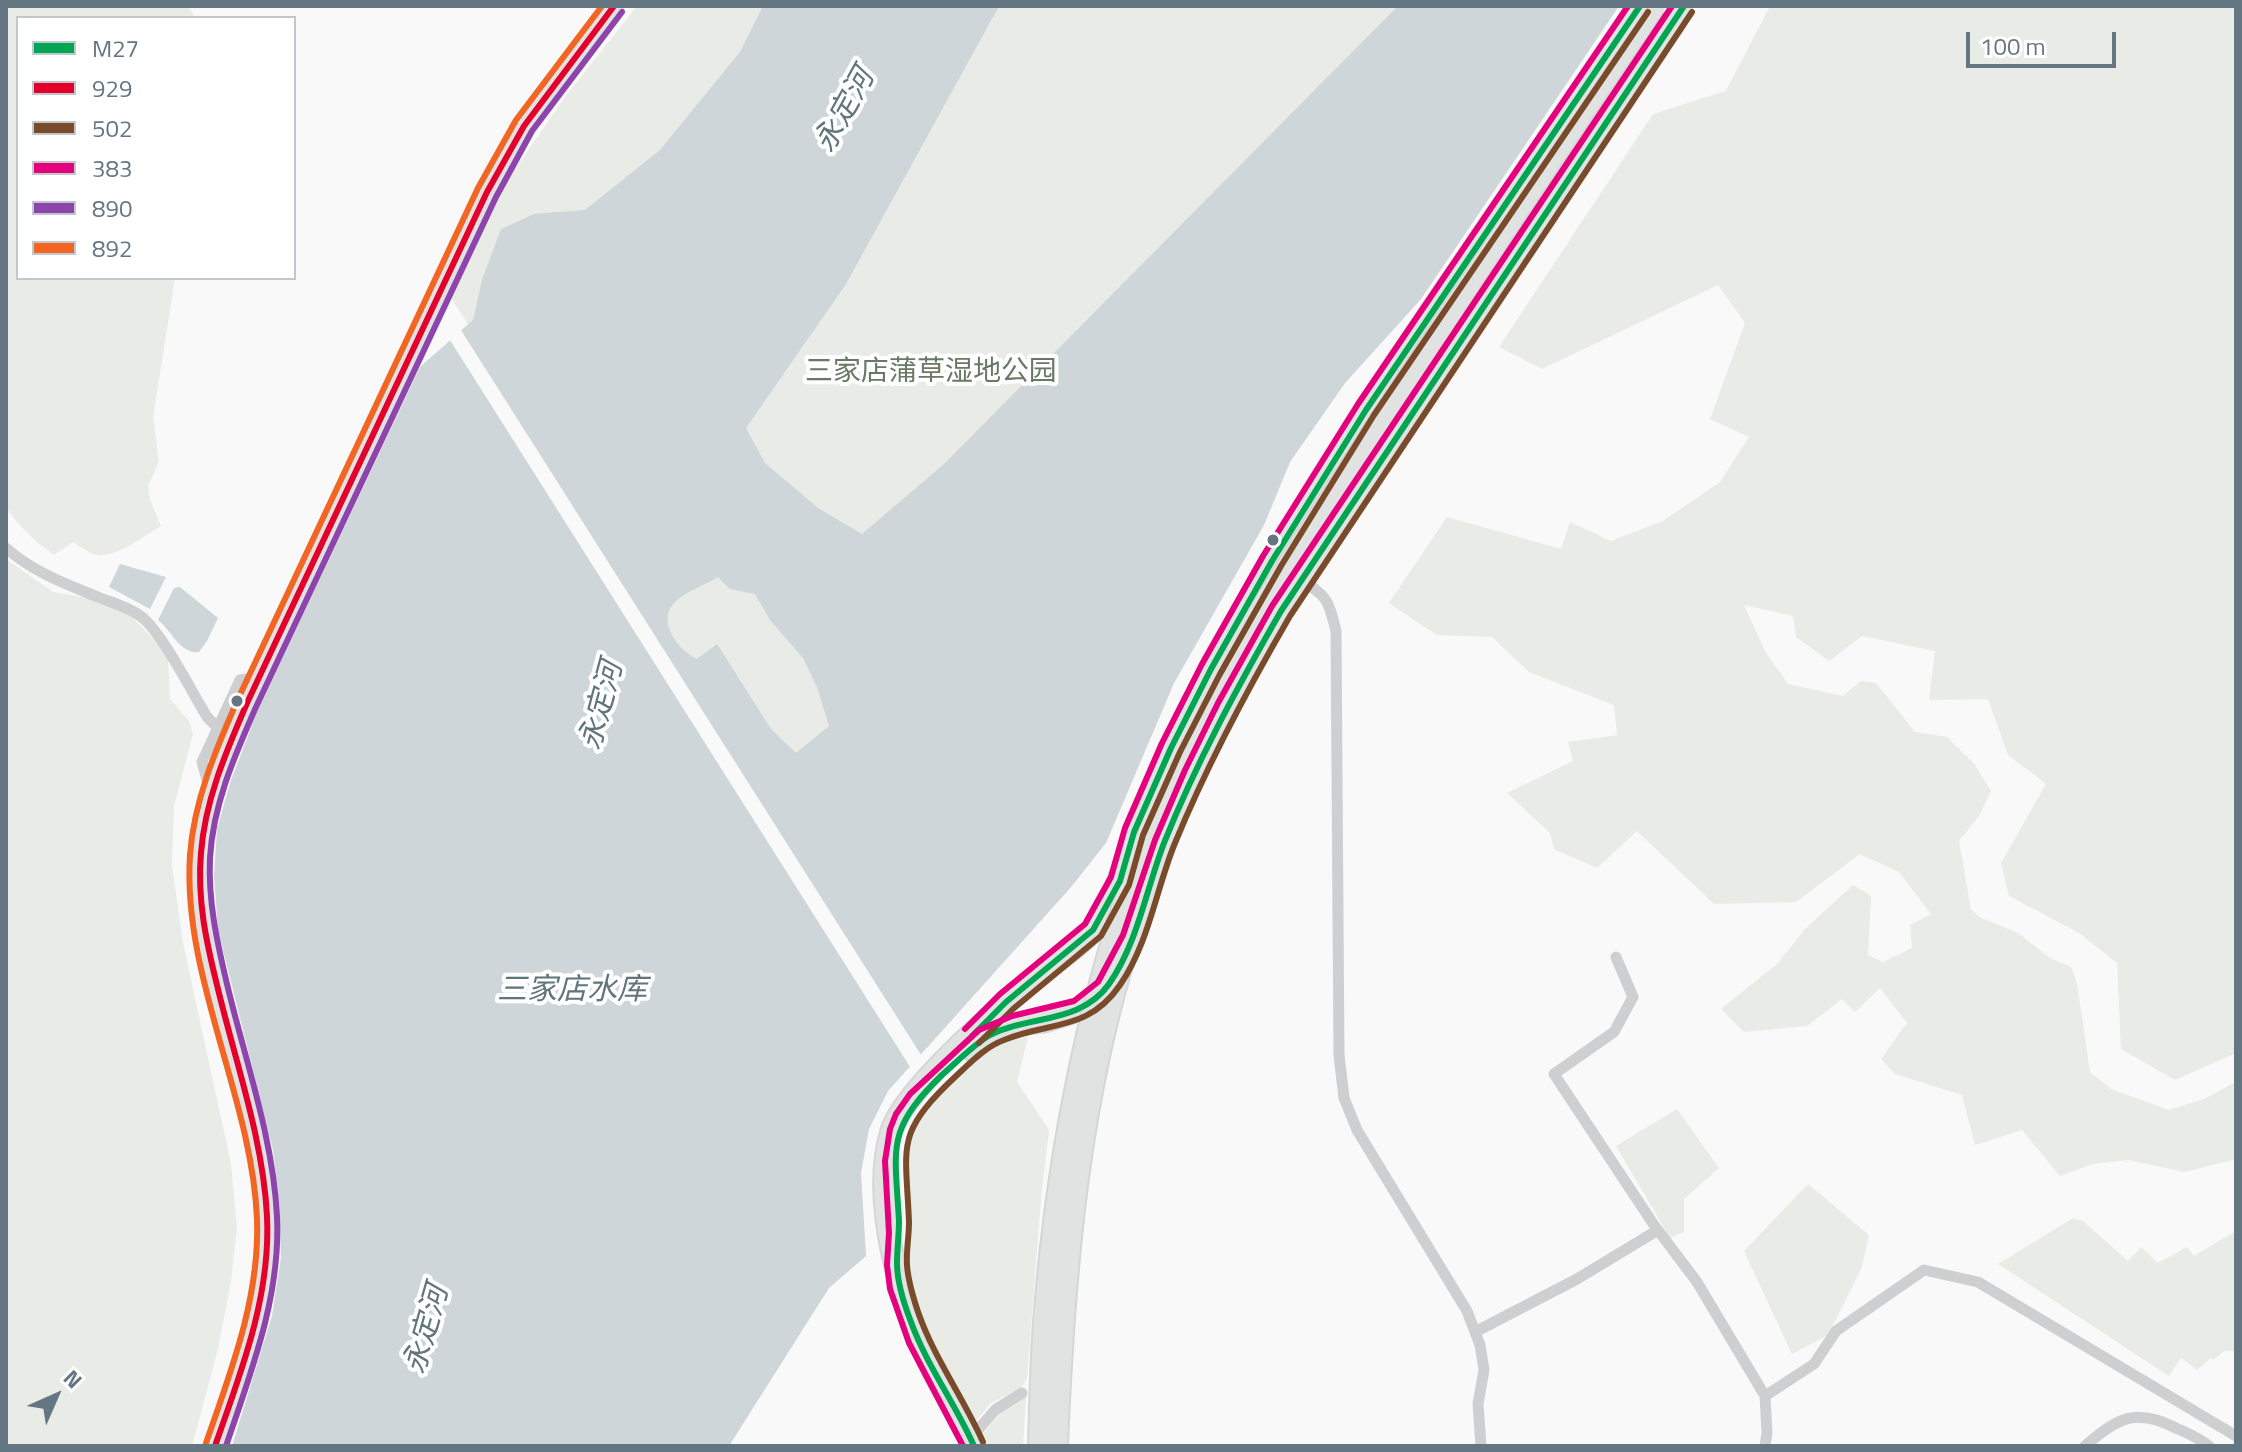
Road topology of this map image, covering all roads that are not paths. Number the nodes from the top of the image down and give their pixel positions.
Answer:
1 (614, 6) edge
2 (1640, 6) edge
3 (1655, 6) edge
4 (1684, 6) edge
5 (1538, 220) junction
6 (6, 548) edge
7 (1272, 561) junction
8 (1300, 579) junction
9 (260, 677) junction
10 (1233, 695) junction
11 (218, 728) junction
12 (210, 790) junction
13 (1133, 931) junction
14 (1616, 957) dead end
15 (1658, 1230) junction
16 (897, 1268) junction
17 (1475, 1332) junction
18 (1022, 1393) dead end
19 (1765, 1396) junction
20 (2236, 1436) edge
21 (973, 1442) edge
22 (215, 1446) edge
23 (1039, 1446) edge
24 (1057, 1446) edge
25 (1481, 1446) edge
26 (1765, 1446) edge
27 (2085, 1446) edge
28 (2209, 1446) edge

1 - 9 main road
2 - 7 highway
3 - 23 highway, bridge
4 - 5 highway
5 - 8 highway
5 - 10 highway, bridge
6 - 11 street
7 - 8 street
7 - 16 highway
8 - 10 highway
8 - 17 street
9 - 11 street
9 - 12 main road
10 - 13 highway
11 - 12 street
12 - 22 main road
13 - 16 highway
13 - 24 highway, bridge
14 - 15 street
15 - 17 street
15 - 19 street
16 - 21 highway
17 - 25 street
18 - 21 street
19 - 20 street
19 - 26 street
27 - 28 street

